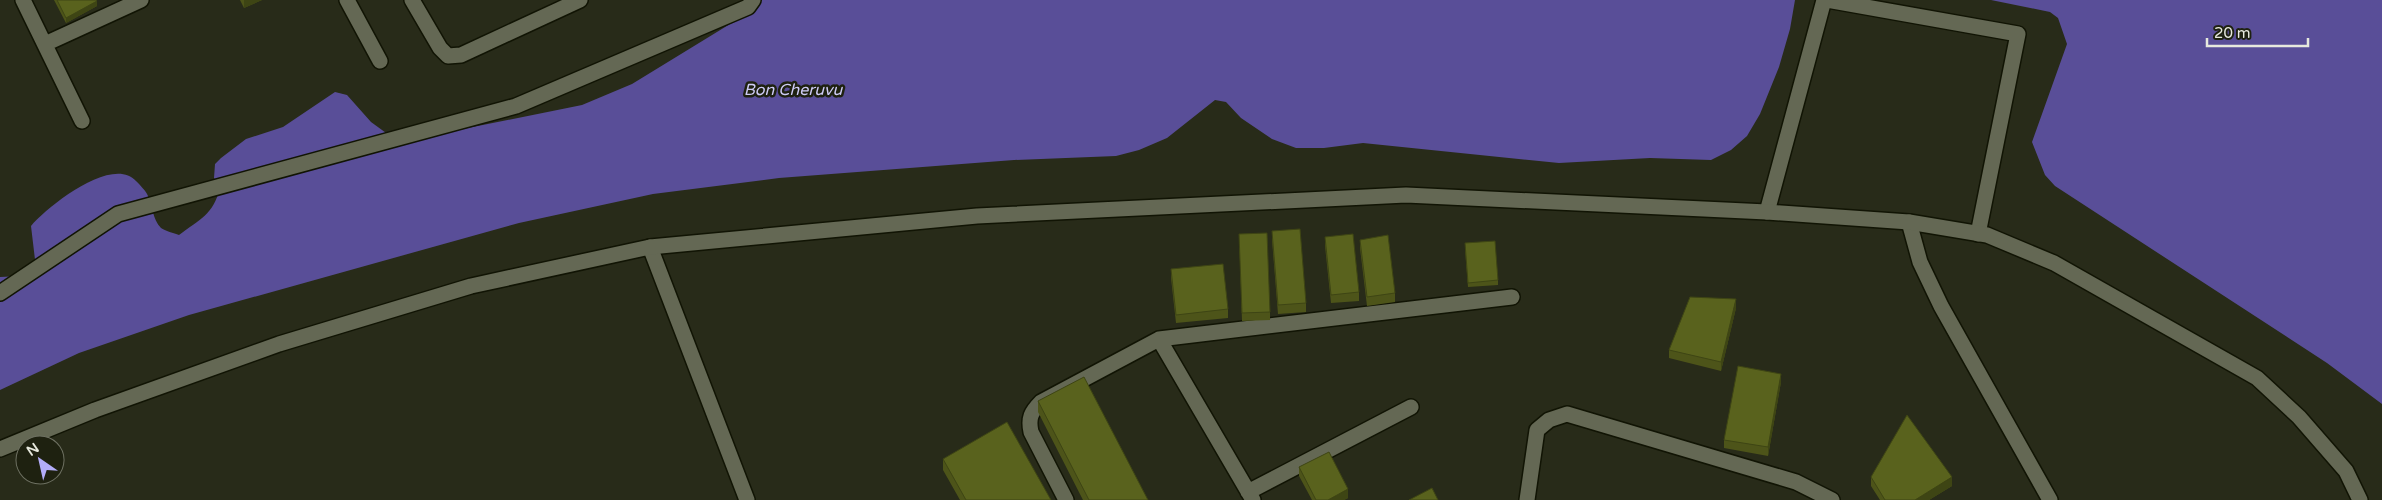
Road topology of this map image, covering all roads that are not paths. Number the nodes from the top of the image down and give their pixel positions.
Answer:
1 (23, 0) edge
2 (141, 0) edge
3 (346, 0) edge
4 (412, 0) edge
5 (580, 0) edge
6 (753, 0) edge
7 (1825, 0) edge
8 (45, 44) junction
9 (380, 61) dead end
10 (82, 121) dead end
11 (1767, 212) junction
12 (1909, 222) junction
13 (1978, 234) junction
14 (650, 247) junction
15 (0, 293) edge
16 (1512, 297) dead end
17 (1159, 339) junction
18 (1410, 407) dead end
19 (0, 449) edge
20 (1250, 496) edge
21 (747, 500) edge
22 (1066, 500) edge
23 (1527, 500) edge
24 (1832, 500) edge
25 (2050, 500) edge
26 (2360, 500) edge

1 - 8 street
2 - 8 street
3 - 9 street
4 - 5 street
6 - 15 street
7 - 11 street
7 - 13 street
8 - 10 street
11 - 12 street
11 - 14 street
12 - 13 street
12 - 25 street
13 - 26 street
14 - 19 street
14 - 21 street
16 - 17 street
17 - 20 street
17 - 22 street
18 - 20 street
23 - 24 street

